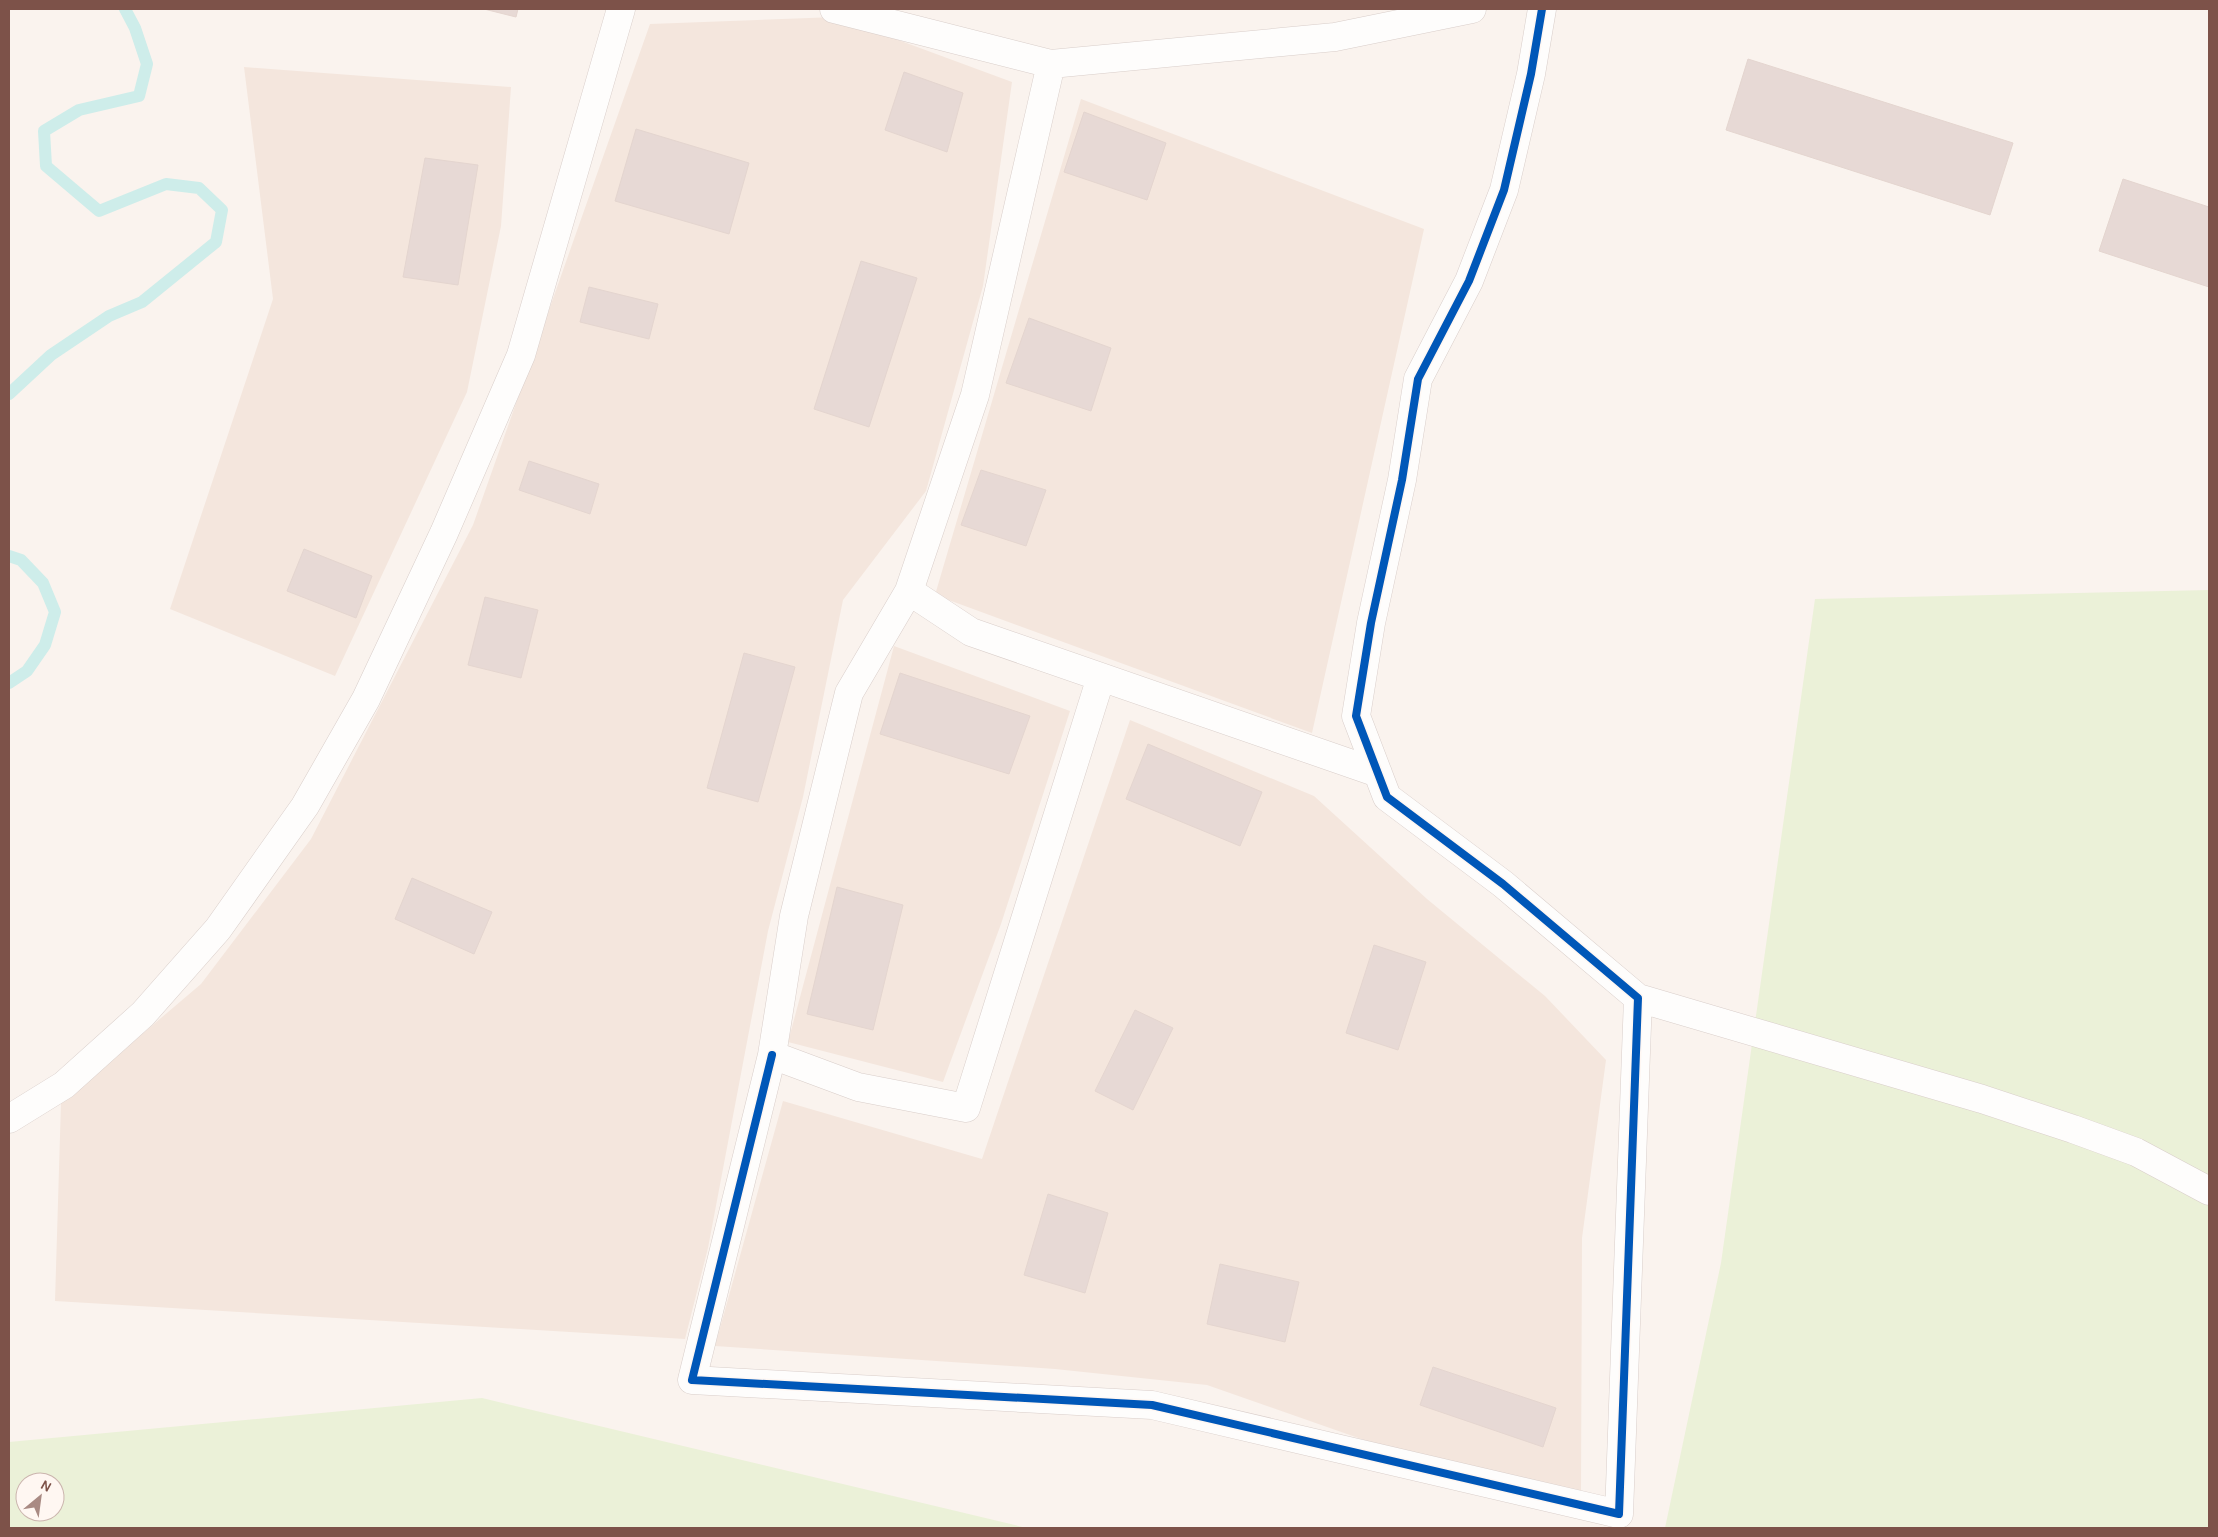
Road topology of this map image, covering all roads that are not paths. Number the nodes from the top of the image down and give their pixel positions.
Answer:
1 (621, 9) edge
2 (834, 9) edge
3 (1472, 9) edge
4 (1542, 9) edge
5 (1051, 64) junction
6 (909, 591) junction
7 (1102, 677) junction
8 (1378, 773) junction
9 (1638, 998) junction
10 (772, 1055) junction
11 (9, 1119) edge
12 (2209, 1191) edge

1 - 11 street
2 - 5 street
3 - 5 street
4 - 8 street
5 - 6 street
6 - 7 street
6 - 10 street
7 - 8 street
7 - 10 street
8 - 9 street
9 - 10 street
9 - 12 street

